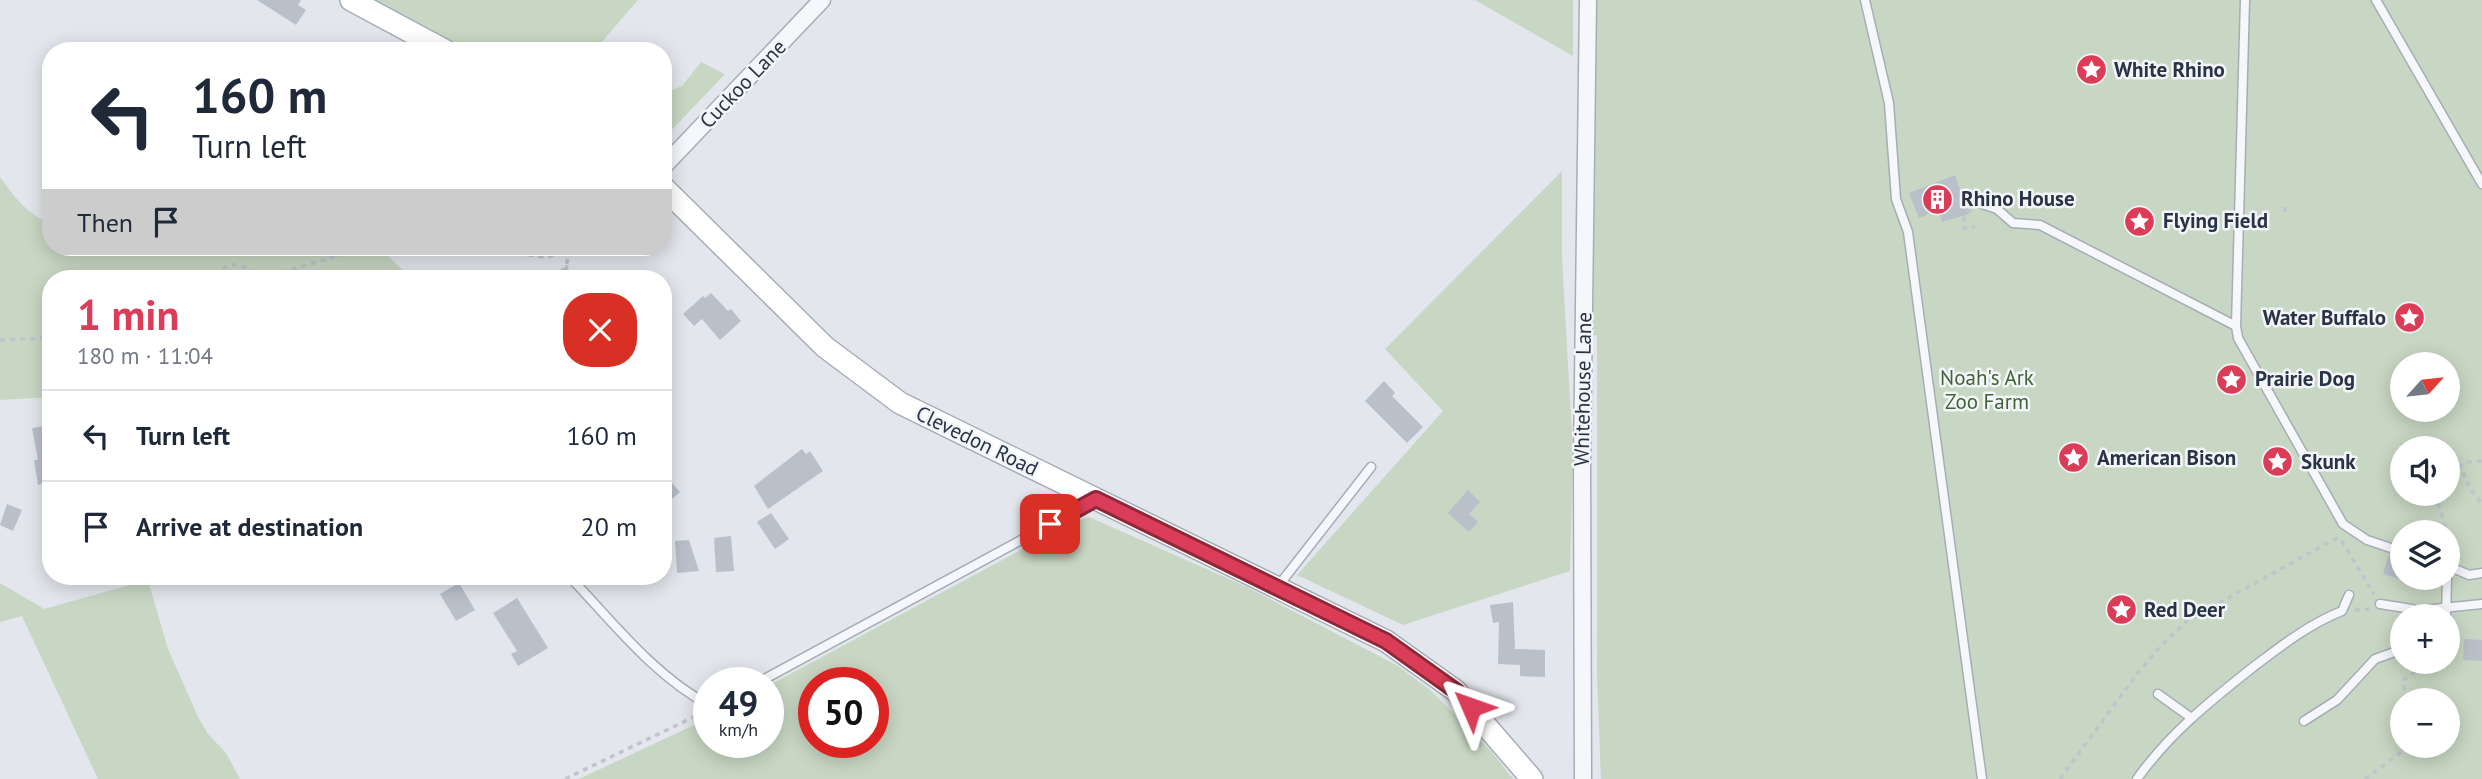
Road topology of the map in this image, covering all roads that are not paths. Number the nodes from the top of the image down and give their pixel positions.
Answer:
1 (351, 0) edge
2 (822, 0) edge
3 (1588, 0) edge
4 (1865, 0) edge
5 (2245, 0) edge
6 (2376, 0) edge
7 (429, 42) edge
8 (672, 158) edge
9 (2482, 184) edge
10 (672, 196) edge
11 (1979, 203) dead end
12 (2236, 326) junction
13 (1371, 467) dead end
14 (1096, 499) junction
15 (2390, 547) edge
16 (2460, 573) edge
17 (2482, 573) edge
18 (578, 585) edge
19 (1277, 588) junction
20 (2349, 595) dead end
21 (2380, 604) road end
22 (2482, 604) edge
23 (2390, 606) edge
24 (2460, 608) edge
25 (2390, 654) edge
26 (784, 668) edge
27 (2158, 694) dead end
28 (693, 697) edge
29 (2190, 717) junction
30 (2304, 721) dead end
31 (1532, 779) edge
32 (1583, 779) edge
33 (1982, 779) edge
34 (2137, 779) edge

1 - 7 main road
2 - 8 street, Cuckoo Lane
3 - 32 street, Whitehouse Lane
4 - 33 lane
5 - 12 lane
6 - 9 lane
10 - 14 main road, Clevedon Road
11 - 12 lane
12 - 15 lane
13 - 19 lane
14 - 19 main road, Clevedon Road
14 - 26 lane
16 - 17 lane
18 - 28 lane
19 - 31 main road, Clevedon Road
20 - 29 lane
21 - 23 lane
22 - 24 lane
25 - 30 lane
27 - 29 lane
29 - 34 lane

